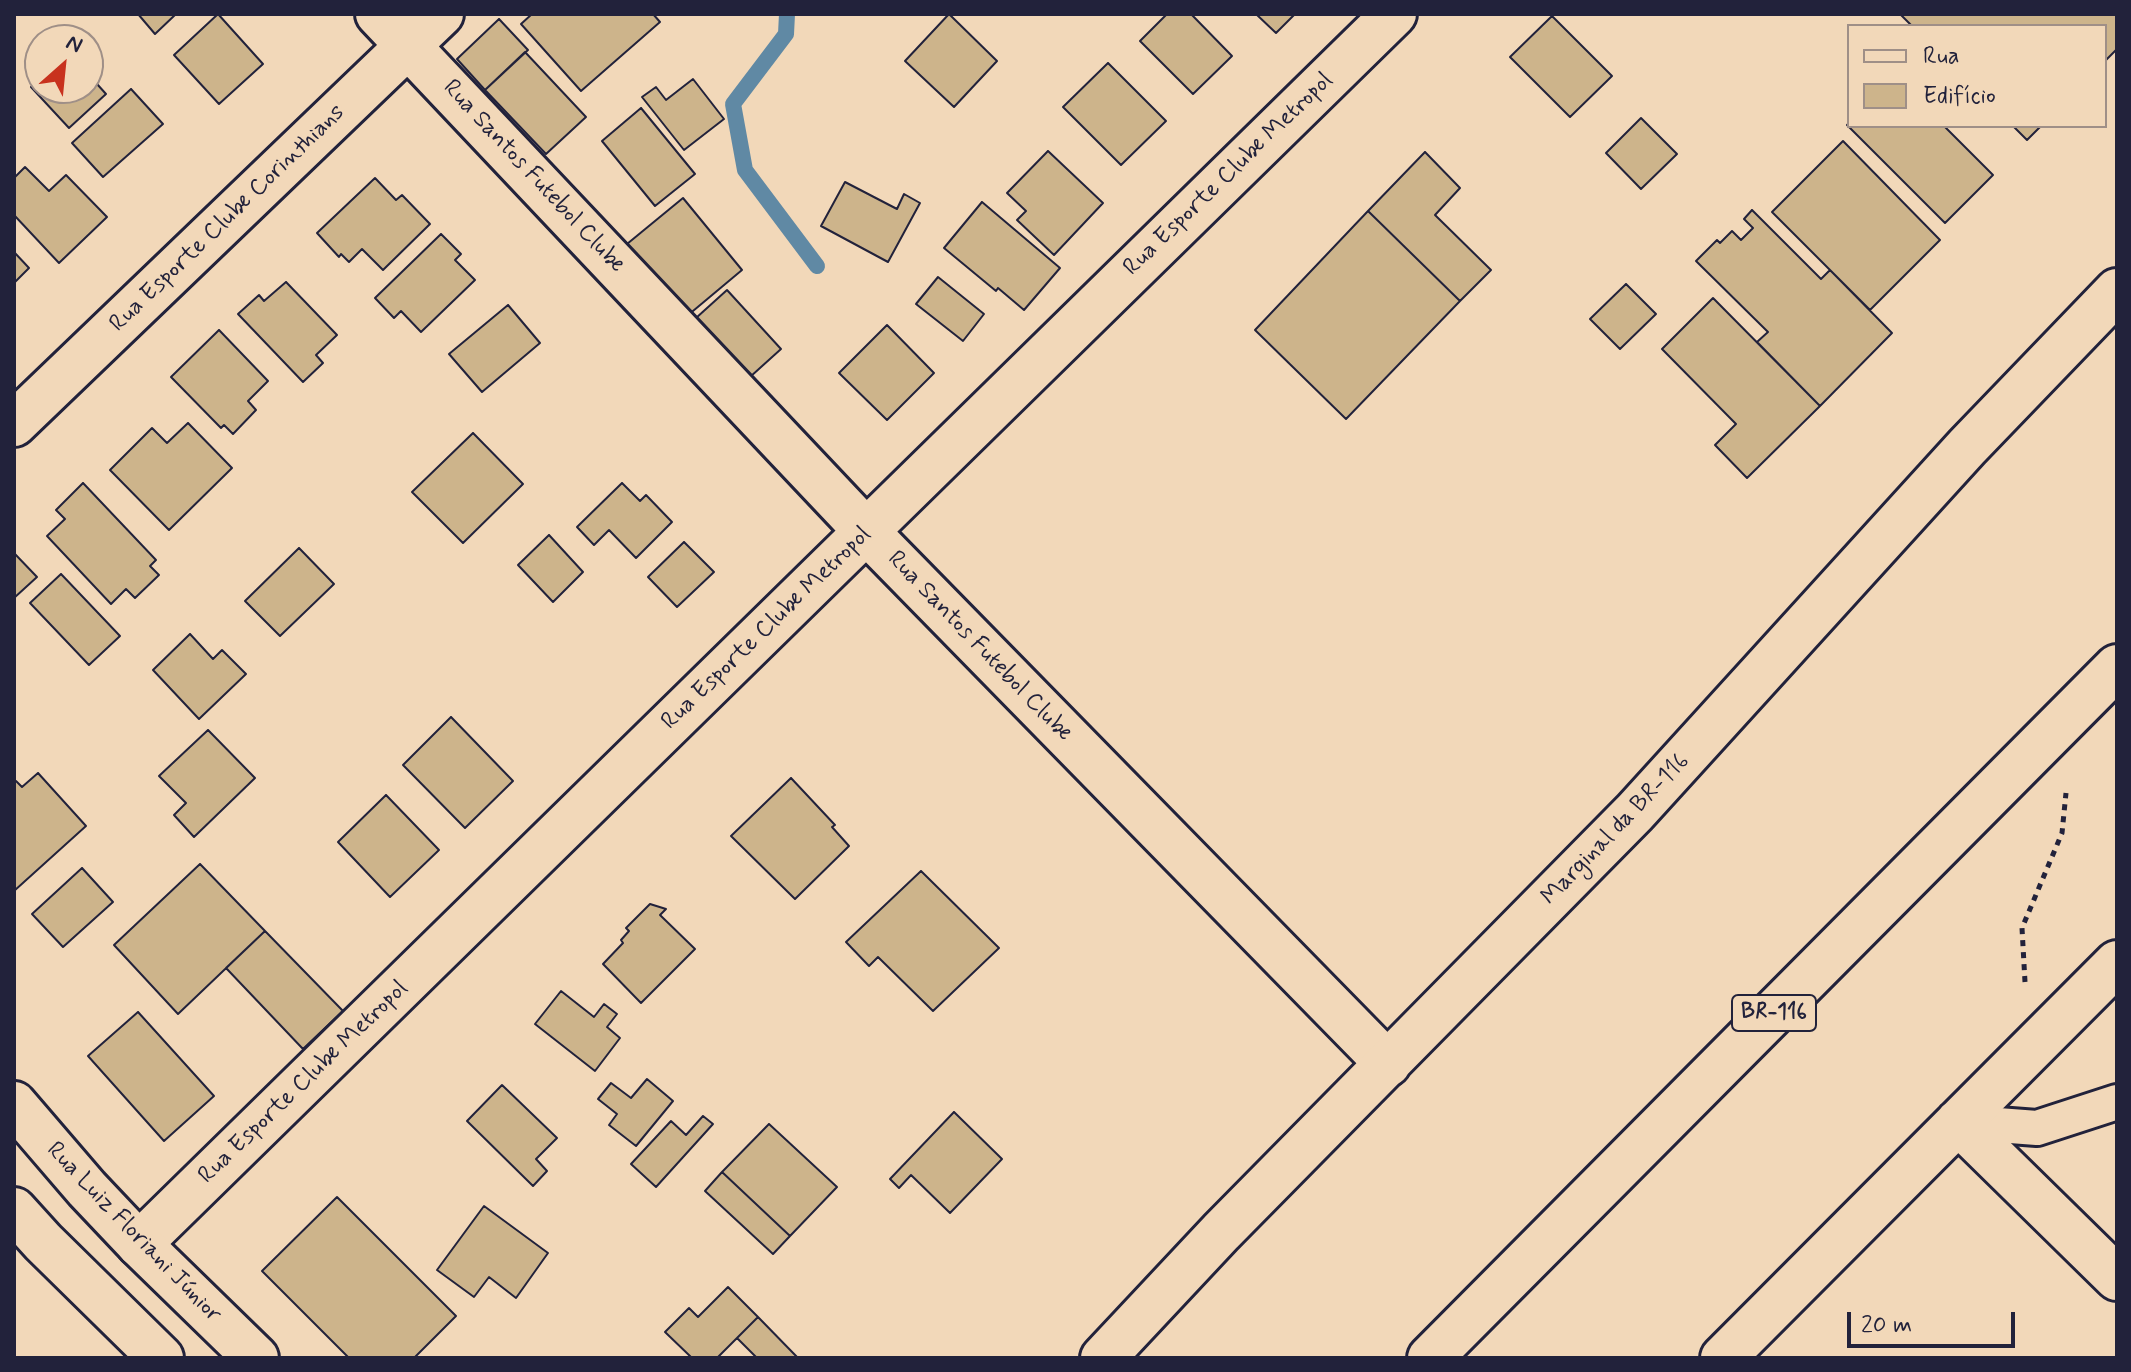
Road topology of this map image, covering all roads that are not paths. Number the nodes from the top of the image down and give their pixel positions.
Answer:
1 (378, 14) edge
2 (441, 14) edge
3 (1394, 14) edge
4 (409, 45) junction
5 (2117, 291) edge
6 (14, 424) edge
7 (866, 531) junction
8 (2117, 667) edge
9 (2117, 963) edge
10 (1388, 1064) junction
11 (2117, 1102) edge
12 (14, 1104) edge
13 (1958, 1122) junction
14 (14, 1210) edge
15 (139, 1244) junction
16 (2117, 1278) edge
17 (161, 1358) edge
18 (256, 1358) edge
19 (1103, 1358) edge
20 (1430, 1358) edge
21 (1723, 1358) edge

1 - 4 main road, Rua Santos Futebol Clube
2 - 4 main road, Rua Esporte Clube Corinthians
3 - 7 main road, Rua Esporte Clube Metropol
4 - 6 main road, Rua Esporte Clube Corinthians
4 - 7 main road, Rua Santos Futebol Clube
5 - 10 main road, Marginal da BR-116
7 - 10 main road, Rua Santos Futebol Clube
7 - 15 main road, Rua Esporte Clube Metropol
8 - 20 main road, BR-116
9 - 13 main road
10 - 19 main road, Marginal da BR-116
11 - 13 lane
12 - 15 main road, Rua Luiz Floriani Júnior
13 - 16 main road
13 - 21 main road
14 - 17 main road
15 - 18 main road, Rua Luiz Floriani Júnior

